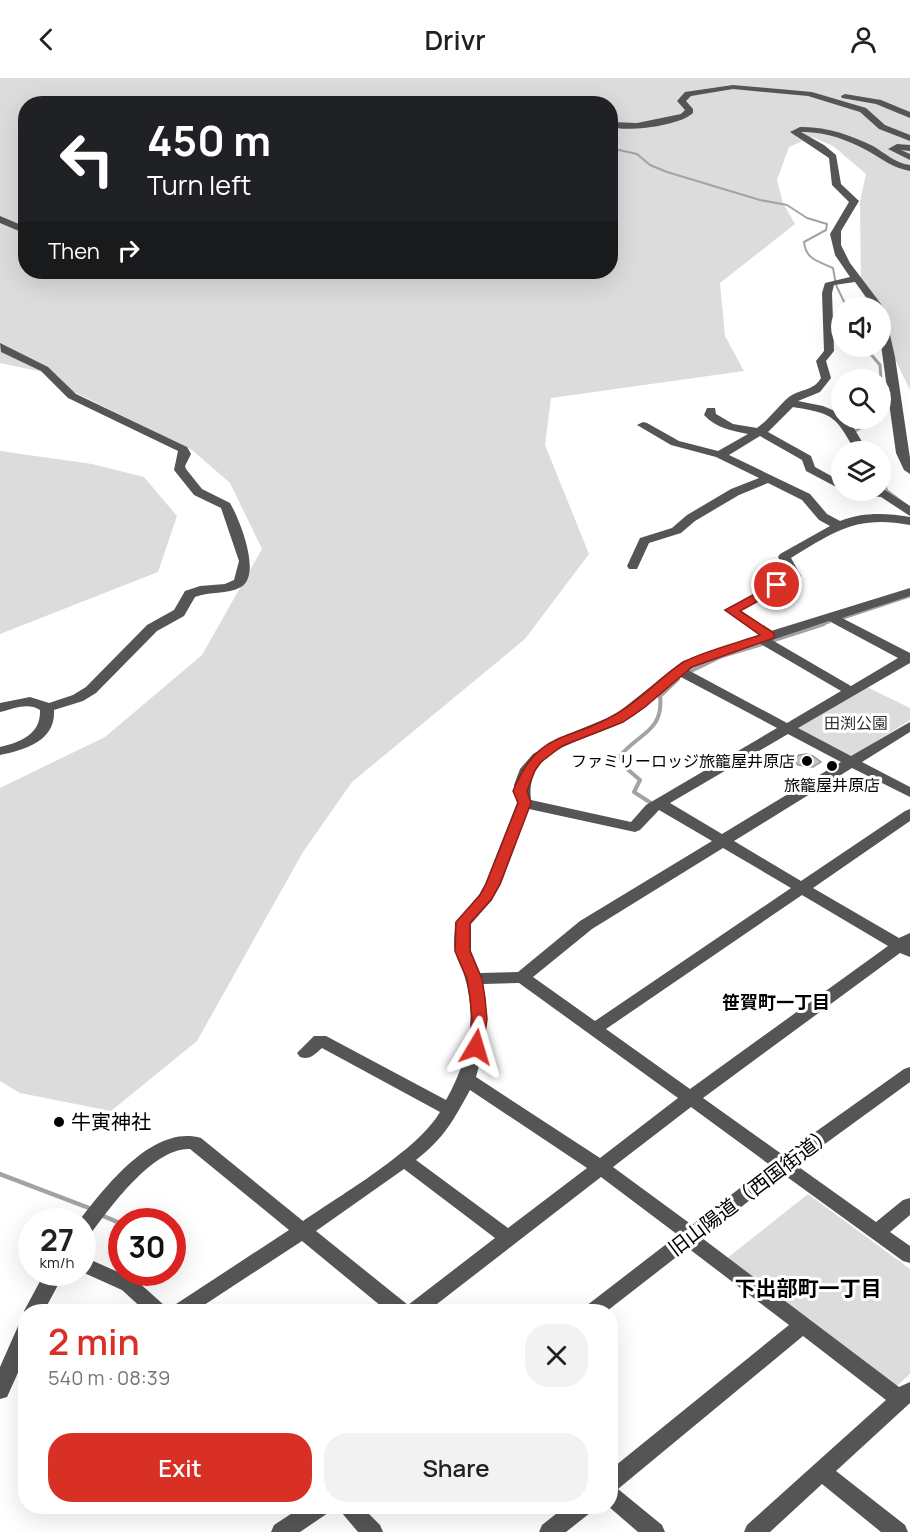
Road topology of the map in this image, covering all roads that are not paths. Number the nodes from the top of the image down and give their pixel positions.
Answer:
1 (771, 90) junction
2 (910, 115) edge
3 (618, 126) edge
4 (910, 138) edge
5 (910, 148) edge
6 (910, 157) edge
7 (910, 168) edge
8 (0, 219) edge
9 (18, 227) edge
10 (858, 279) junction
11 (871, 297) edge
12 (0, 346) edge
13 (890, 357) edge
14 (791, 403) junction
15 (711, 410) dead end
16 (831, 413) edge
17 (643, 425) dead end
18 (756, 432) junction
19 (720, 455) junction
20 (910, 470) edge
21 (768, 479) junction
22 (831, 481) edge
23 (891, 497) edge
24 (910, 512) edge
25 (910, 521) edge
26 (840, 526) junction
27 (633, 566) dead end
28 (910, 592) edge
29 (831, 617) junction
30 (765, 637) junction
31 (910, 658) edge
32 (679, 671) junction
33 (850, 691) junction
34 (0, 708) edge
35 (47, 708) junction
36 (910, 726) edge
37 (785, 729) junction
38 (0, 751) edge
39 (850, 762) junction
40 (910, 793) edge
41 (524, 803) junction
42 (660, 804) junction
43 (910, 814) edge
44 (723, 841) junction
45 (802, 888) junction
46 (906, 945) edge
47 (522, 977) junction
48 (474, 979) junction
49 (596, 1028) junction
50 (306, 1053) dead end
51 (910, 1072) edge
52 (466, 1079) junction
53 (692, 1097) junction
54 (450, 1110) junction
55 (404, 1160) junction
56 (783, 1165) junction
57 (600, 1168) junction
58 (910, 1205) edge
59 (96, 1212) edge
60 (301, 1232) junction
61 (877, 1232) junction
62 (690, 1236) junction
63 (508, 1239) junction
64 (910, 1256) edge
65 (96, 1270) edge
66 (47, 1286) edge
67 (38, 1304) edge
68 (150, 1304) edge
69 (191, 1304) edge
70 (392, 1304) edge
71 (423, 1304) edge
72 (602, 1304) edge
73 (802, 1326) junction
74 (18, 1349) edge
75 (0, 1391) edge
76 (905, 1395) edge
77 (820, 1470) junction
78 (618, 1476) edge
79 (618, 1502) edge
80 (308, 1514) edge
81 (355, 1514) edge
82 (572, 1514) edge
83 (282, 1532) edge
84 (372, 1532) edge
85 (550, 1532) edge
86 (654, 1532) edge
87 (755, 1532) edge
88 (897, 1532) edge

1 - 2 street
1 - 3 street
1 - 4 street
5 - 6 street
7 - 10 street
8 - 9 street
10 - 11 street
10 - 14 street
12 - 35 street
13 - 20 street
14 - 16 street
14 - 18 street
15 - 18 street
17 - 19 street
18 - 19 street
18 - 22 street
19 - 21 street
21 - 26 street
21 - 27 street
23 - 24 street
25 - 26 street
26 - 30 street
28 - 29 street
29 - 30 street
29 - 31 street
30 - 32 street
30 - 33 street
31 - 33 street
32 - 37 street
32 - 41 street
33 - 37 street
34 - 35 street
35 - 38 street
36 - 39 street
37 - 39 street
37 - 42 street
39 - 40 street
39 - 44 street
41 - 42 street
41 - 48 street
42 - 44 street
43 - 45 street
44 - 45 street
44 - 47 street
45 - 46 street
45 - 49 street
46 - 53 street
47 - 48 street
47 - 49 street
48 - 52 street
49 - 53 street
50 - 54 street
51 - 56 street, 旧山陽道（西国街道）
52 - 54 street
52 - 57 street
53 - 56 street
53 - 57 street
54 - 55 street
55 - 60 street
55 - 63 street
56 - 61 street
56 - 62 street, 旧山陽道（西国街道）
57 - 62 street
57 - 63 street
58 - 61 street
59 - 60 street
60 - 69 street
60 - 70 street
61 - 64 street
62 - 72 street, 旧山陽道（西国街道）
62 - 73 street
63 - 71 street
65 - 68 street
66 - 67 street
73 - 76 street
73 - 78 street
74 - 75 street
76 - 77 street
77 - 87 street
77 - 88 street
79 - 86 street
80 - 83 street
81 - 84 street
82 - 85 street

